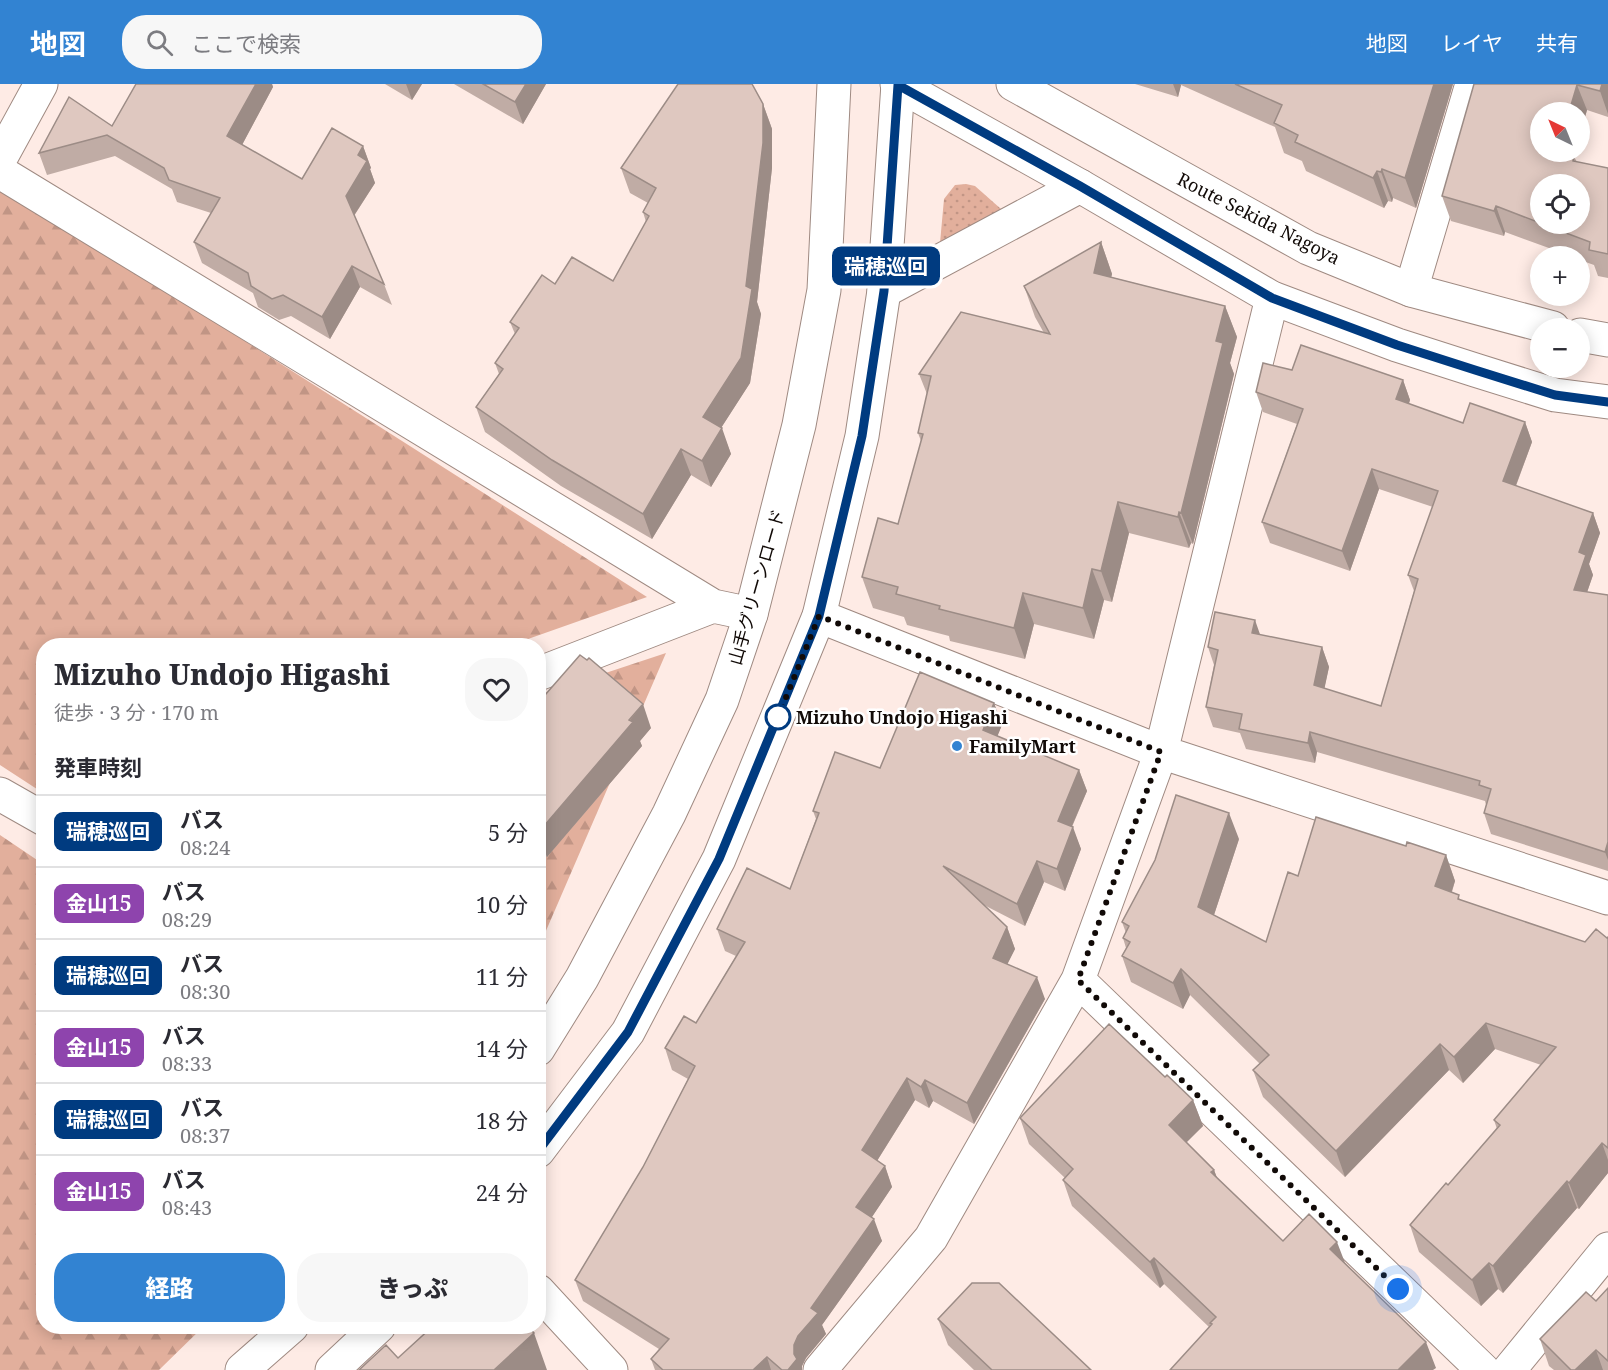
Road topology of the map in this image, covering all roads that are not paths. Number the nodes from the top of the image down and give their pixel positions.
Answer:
1 (41, 84) edge
2 (834, 84) edge
3 (898, 84) edge
4 (1014, 84) edge
5 (1472, 84) edge
6 (0, 159) edge
7 (0, 172) edge
8 (1080, 186) junction
9 (1411, 290) junction
10 (884, 291) junction
11 (1272, 298) junction
12 (1530, 322) edge
13 (1590, 337) edge
14 (1608, 340) edge
15 (1608, 402) edge
16 (713, 606) junction
17 (751, 614) junction
18 (819, 616) junction
19 (546, 671) edge
20 (1161, 752) junction
21 (0, 794) edge
22 (36, 814) edge
23 (1608, 898) edge
24 (1078, 980) junction
25 (546, 1036) edge
26 (546, 1140) edge
27 (1608, 1249) edge
28 (546, 1300) edge
29 (282, 1334) edge
30 (370, 1334) edge
31 (242, 1370) edge
32 (332, 1370) edge
33 (611, 1370) edge
34 (820, 1370) edge
35 (1483, 1370) edge
36 (1509, 1370) edge

1 - 6 street
2 - 17 street, 山手グリーンロード
3 - 8 street
3 - 10 street
4 - 9 street, Route Sekida Nagoya
5 - 9 street
7 - 16 street
8 - 10 street
8 - 11 street
9 - 12 street, Route Sekida Nagoya
10 - 18 street
11 - 15 street
11 - 20 street
13 - 14 street
16 - 17 street
16 - 19 street
17 - 25 street, 山手グリーンロード
18 - 20 street
18 - 26 street
20 - 23 street
20 - 24 street
21 - 22 street
24 - 34 street
24 - 35 street
27 - 36 street
28 - 33 street
29 - 31 street
30 - 32 street

